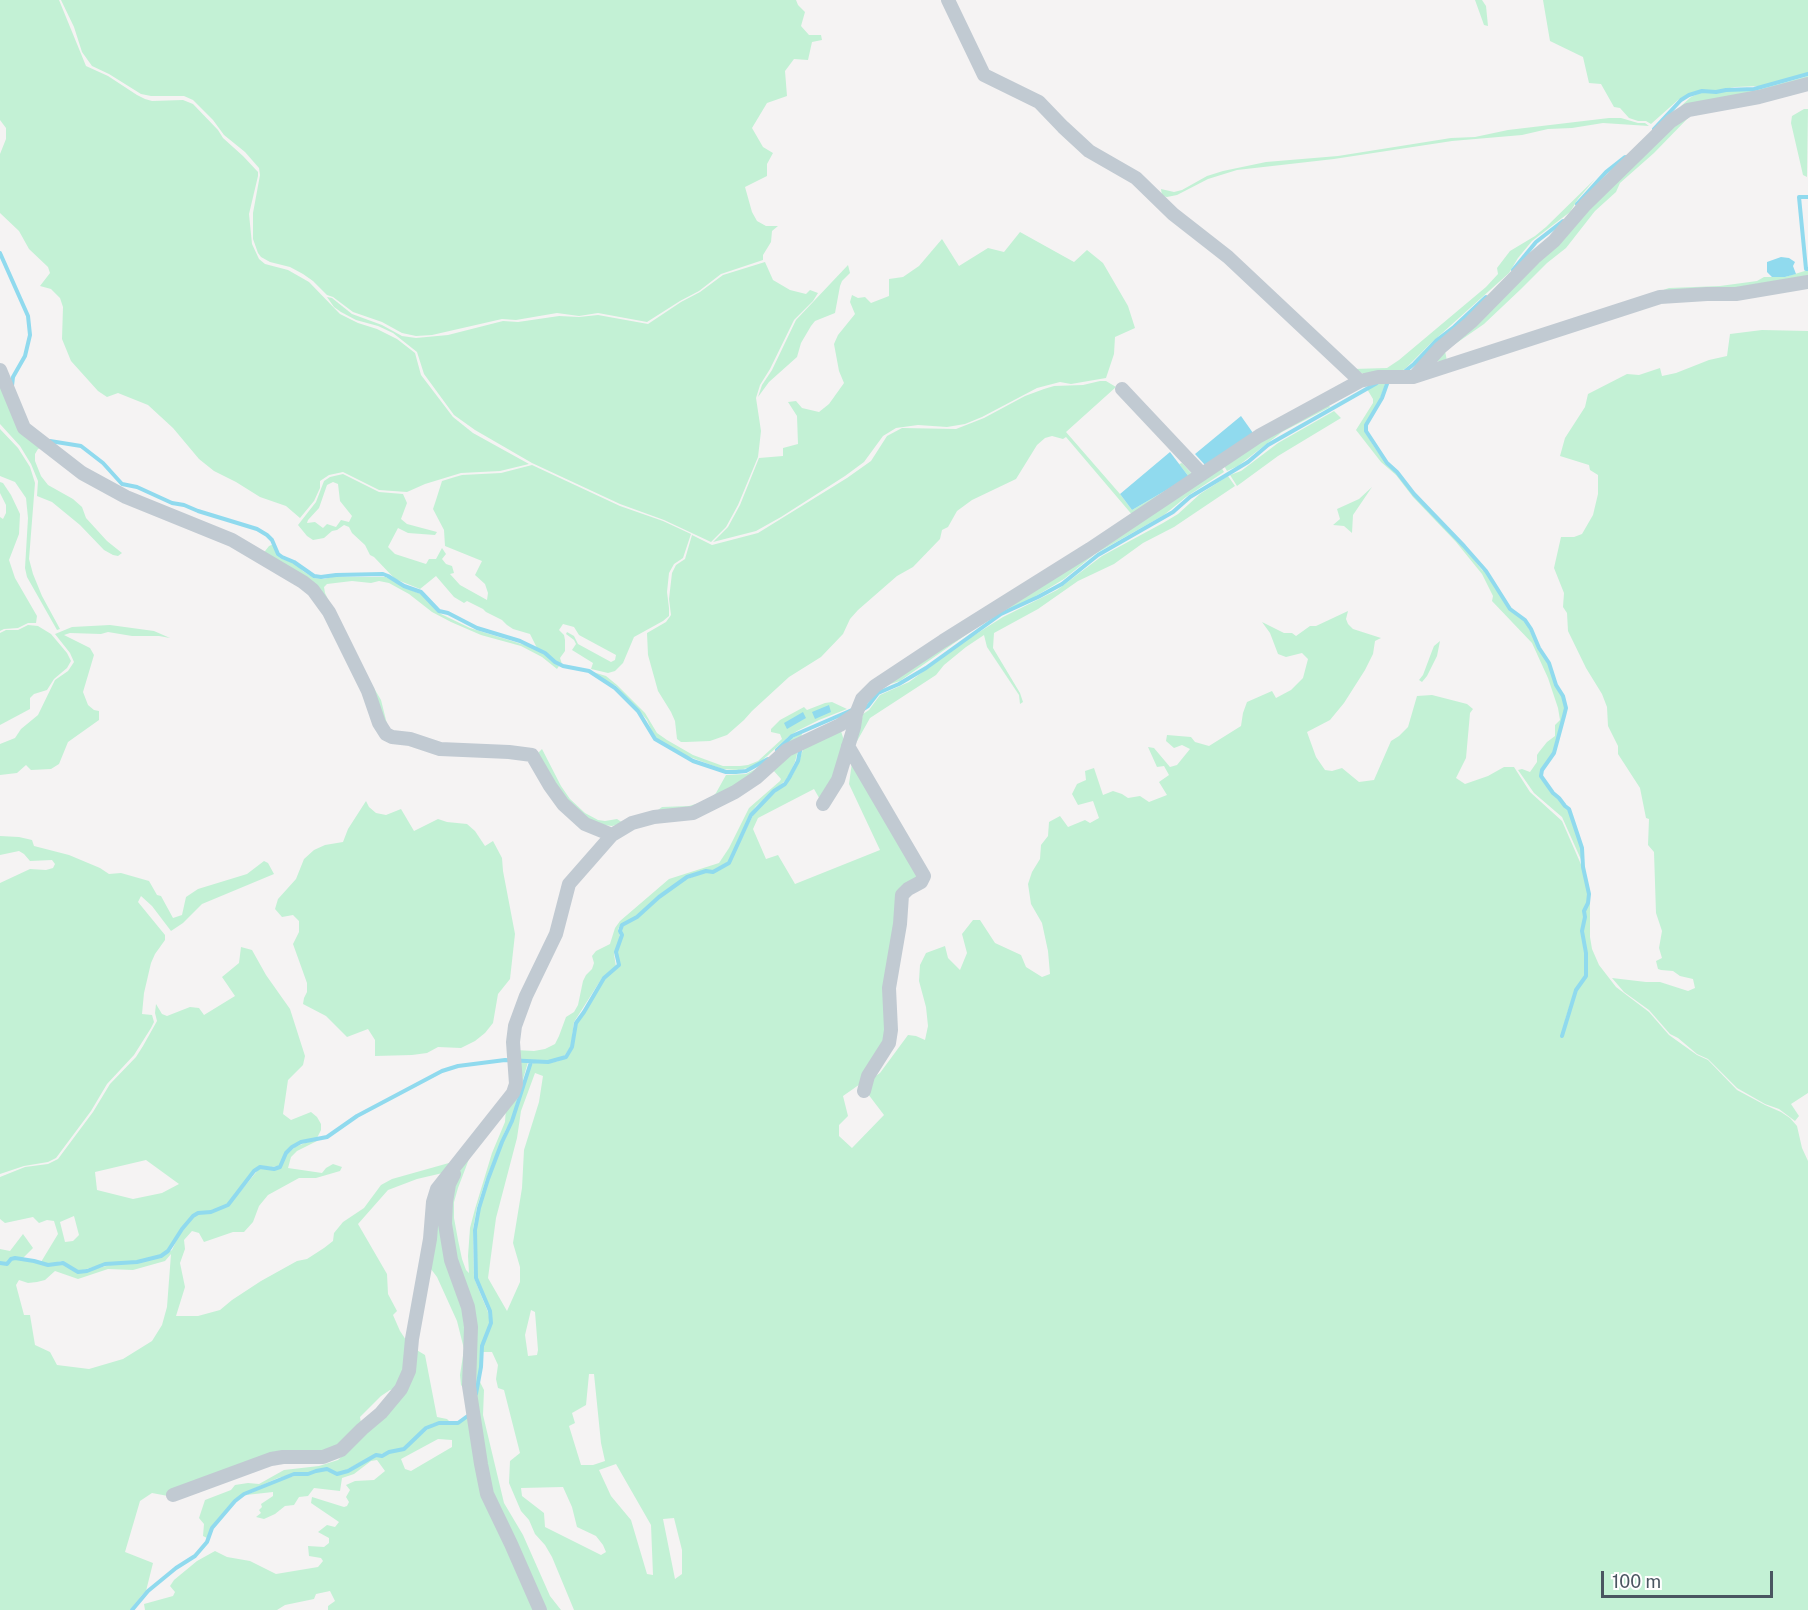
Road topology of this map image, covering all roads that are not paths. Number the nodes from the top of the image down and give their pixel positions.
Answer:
1 (948, 0) edge
2 (1808, 84) edge
3 (1808, 282) edge
4 (0, 370) edge
5 (1413, 377) junction
6 (1360, 381) junction
7 (1122, 389) dead end
8 (1202, 474) junction
9 (856, 714) junction
10 (848, 746) junction
11 (823, 804) dead end
12 (612, 835) junction
13 (864, 1090) dead end
14 (462, 1157) junction
15 (173, 1495) dead end
16 (540, 1610) edge

1 - 6 street
2 - 5 street
3 - 5 street
4 - 12 street
5 - 6 street
6 - 8 street
7 - 8 street
8 - 9 street
9 - 10 street
9 - 12 street
10 - 11 street
10 - 13 street
12 - 14 street
14 - 15 street
14 - 16 street

